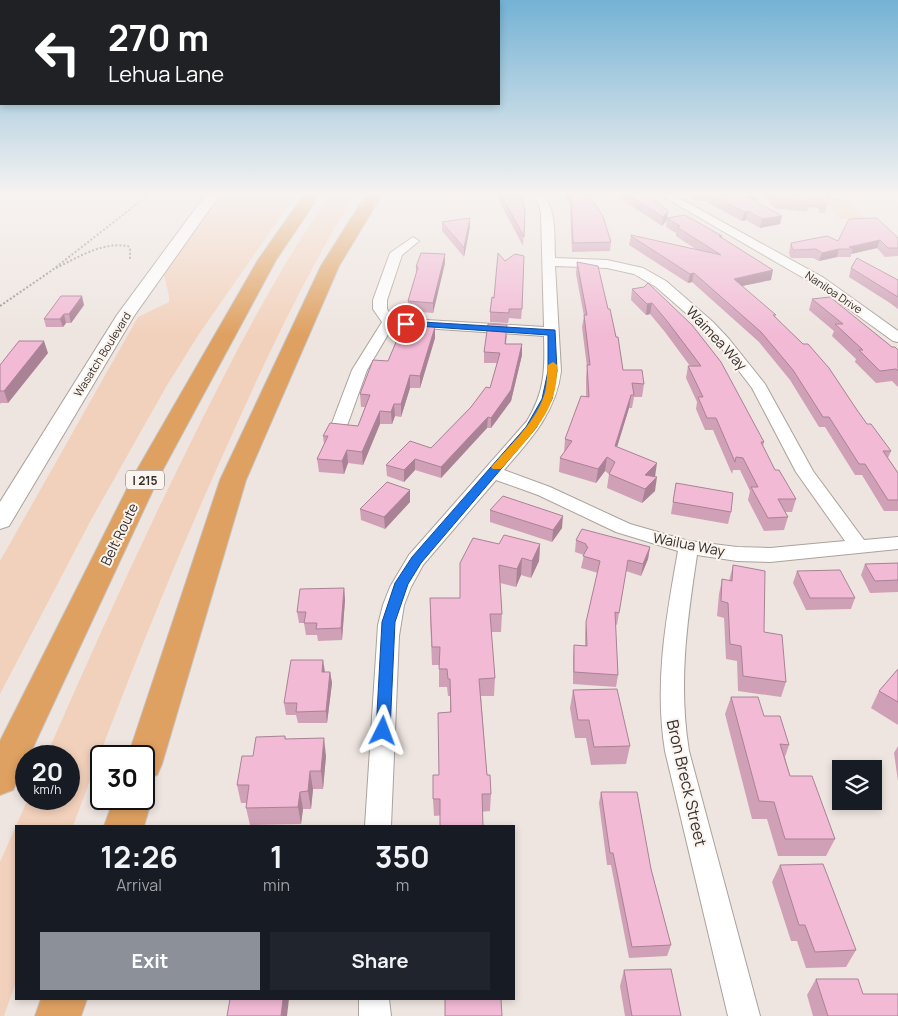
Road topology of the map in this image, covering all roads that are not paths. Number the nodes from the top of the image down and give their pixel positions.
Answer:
1 (180, 240) edge
2 (280, 240) edge
3 (346, 240) edge
4 (549, 240) edge
5 (747, 240) edge
6 (413, 242) dead end
7 (549, 262) junction
8 (389, 322) junction
9 (552, 332) junction
10 (898, 338) edge
11 (340, 423) edge
12 (492, 472) junction
13 (0, 521) edge
14 (898, 543) edge
15 (688, 546) junction
16 (858, 547) junction
17 (150, 745) edge
18 (0, 779) edge
19 (129, 810) edge
20 (124, 825) edge
21 (378, 825) edge
22 (64, 1000) edge
23 (374, 1000) edge
24 (58, 1016) edge
25 (375, 1016) edge
26 (744, 1016) edge

1 - 13 street, Wasatch Boulevard
2 - 18 highway, Belt Route / I 215
3 - 17 highway
4 - 7 street
5 - 10 street, Naniloa Drive
6 - 8 street
7 - 9 street
7 - 16 street, Waimea Way
8 - 9 street
8 - 11 street
9 - 12 street
12 - 15 street, Wailua Way
12 - 21 street
14 - 16 street, Wailua Way
15 - 16 street, Wailua Way
15 - 26 street, Bron Breck Street
19 - 20 highway
22 - 24 highway
23 - 25 street

